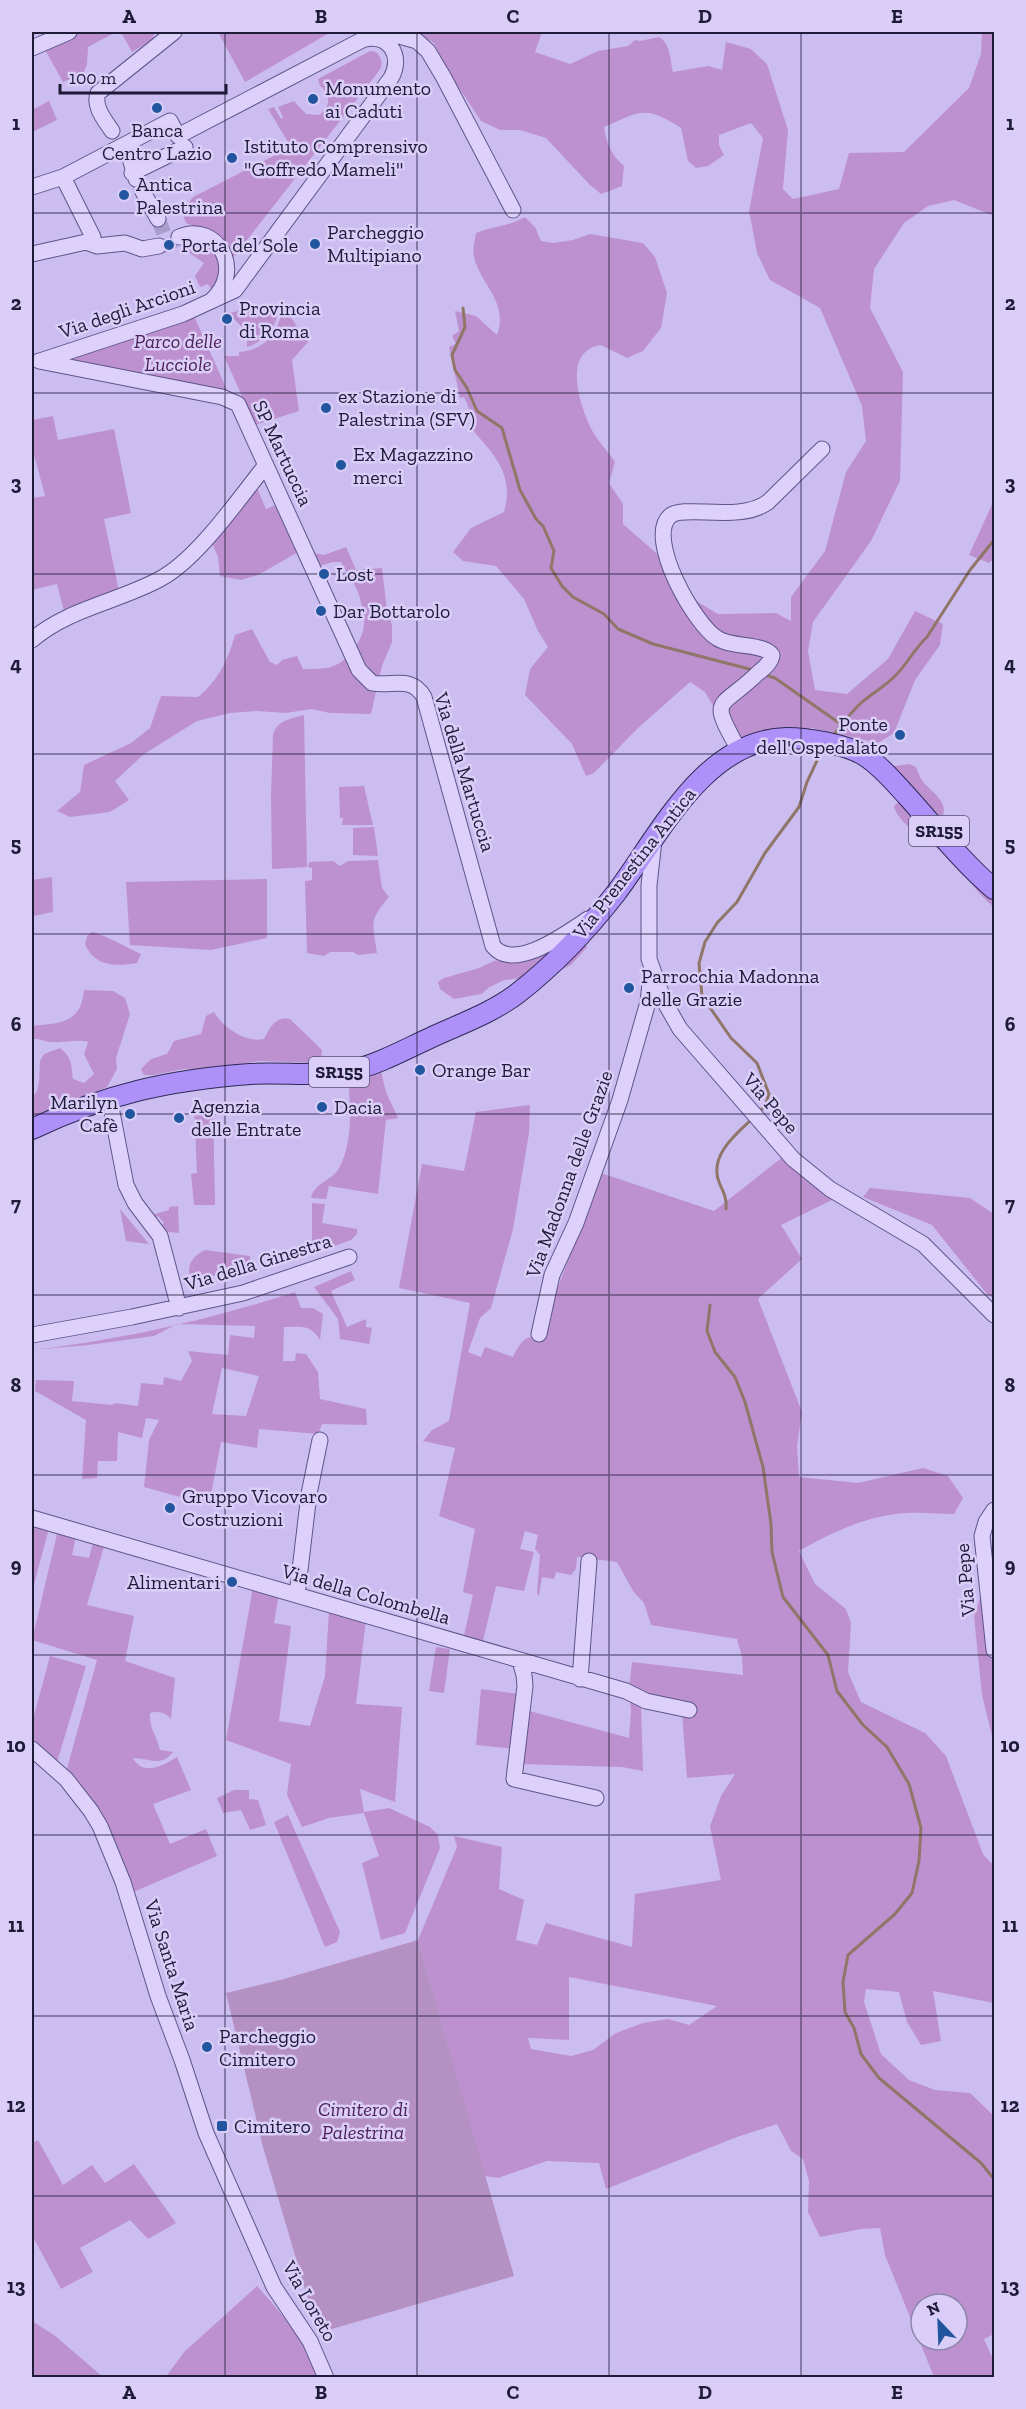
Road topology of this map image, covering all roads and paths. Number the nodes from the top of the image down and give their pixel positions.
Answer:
1 (69, 32) edge
2 (174, 32) edge
3 (375, 36) edge
4 (38, 45) edge
5 (118, 139) junction
6 (185, 147) dead end
7 (63, 177) junction
8 (137, 181) junction
9 (32, 187) edge
10 (513, 210) dead end
11 (158, 219) tunnel mouth
12 (179, 237) dead end
13 (93, 244) junction
14 (159, 246) dead end
15 (32, 254) edge
16 (226, 259) junction
17 (248, 275) junction
18 (207, 304) junction
19 (35, 362) edge
20 (822, 449) dead end
21 (266, 465) junction
22 (301, 542) joint
23 (32, 640) edge
24 (739, 750) junction
25 (654, 839) junction
26 (994, 889) edge
27 (602, 909) junction
28 (649, 959) junction
29 (109, 1097) junction
30 (32, 1129) edge
31 (349, 1257) dead end
32 (179, 1308) junction
33 (994, 1315) edge
34 (32, 1323) edge
35 (75, 1326) junction
36 (539, 1334) dead end
37 (32, 1335) edge
38 (320, 1440) dead end
39 (994, 1510) edge
40 (32, 1518) edge
41 (589, 1561) dead end
42 (297, 1595) junction
43 (994, 1650) edge
44 (520, 1661) junction
45 (580, 1679) junction
46 (689, 1710) dead end
47 (32, 1749) edge
48 (596, 1798) dead end
49 (242, 2214) joint
50 (326, 2378) edge

1 - 4 street
2 - 5 street
3 - 5 street
3 - 10 street
3 - 17 street
5 - 7 street
5 - 8 street
6 - 8 street
7 - 9 street
7 - 13 street
8 - 11 street
12 - 16 street
13 - 14 street
13 - 15 street
16 - 17 street
16 - 18 street
17 - 18 street, Via degli Arcioni
18 - 19 street, Via degli Arcioni
19 - 21 street, SP Martuccia
20 - 24 street
21 - 22 street, SP Martuccia
21 - 23 street
22 - 27 street, Via della Martuccia
24 - 25 main road, Via Prenestina Antica / SR155
24 - 26 main road, Via Prenestina Antica / SR155
25 - 27 main road, Via Prenestina Antica / SR155
25 - 28 street, Via Pepe
27 - 29 main road, Via Prenestina Antica / SR155
28 - 33 street, Via Pepe
28 - 36 street, Via Madonna delle Grazie
29 - 30 main road, Via Prenestina Antica / SR155
29 - 32 street, Via della Ginestra
31 - 32 street, Via della Ginestra
32 - 35 street, Via della Ginestra
34 - 35 street, Via della Ginestra
35 - 37 street, Via della Ginestra
38 - 42 street
39 - 43 street, Via Pepe
40 - 42 street, Via della Colombella
41 - 45 street
42 - 44 street, Via della Colombella
44 - 45 street, Via della Colombella
44 - 48 street
45 - 46 street, Via della Colombella
47 - 49 street, Via Santa Maria
49 - 50 street, Via Loreto

